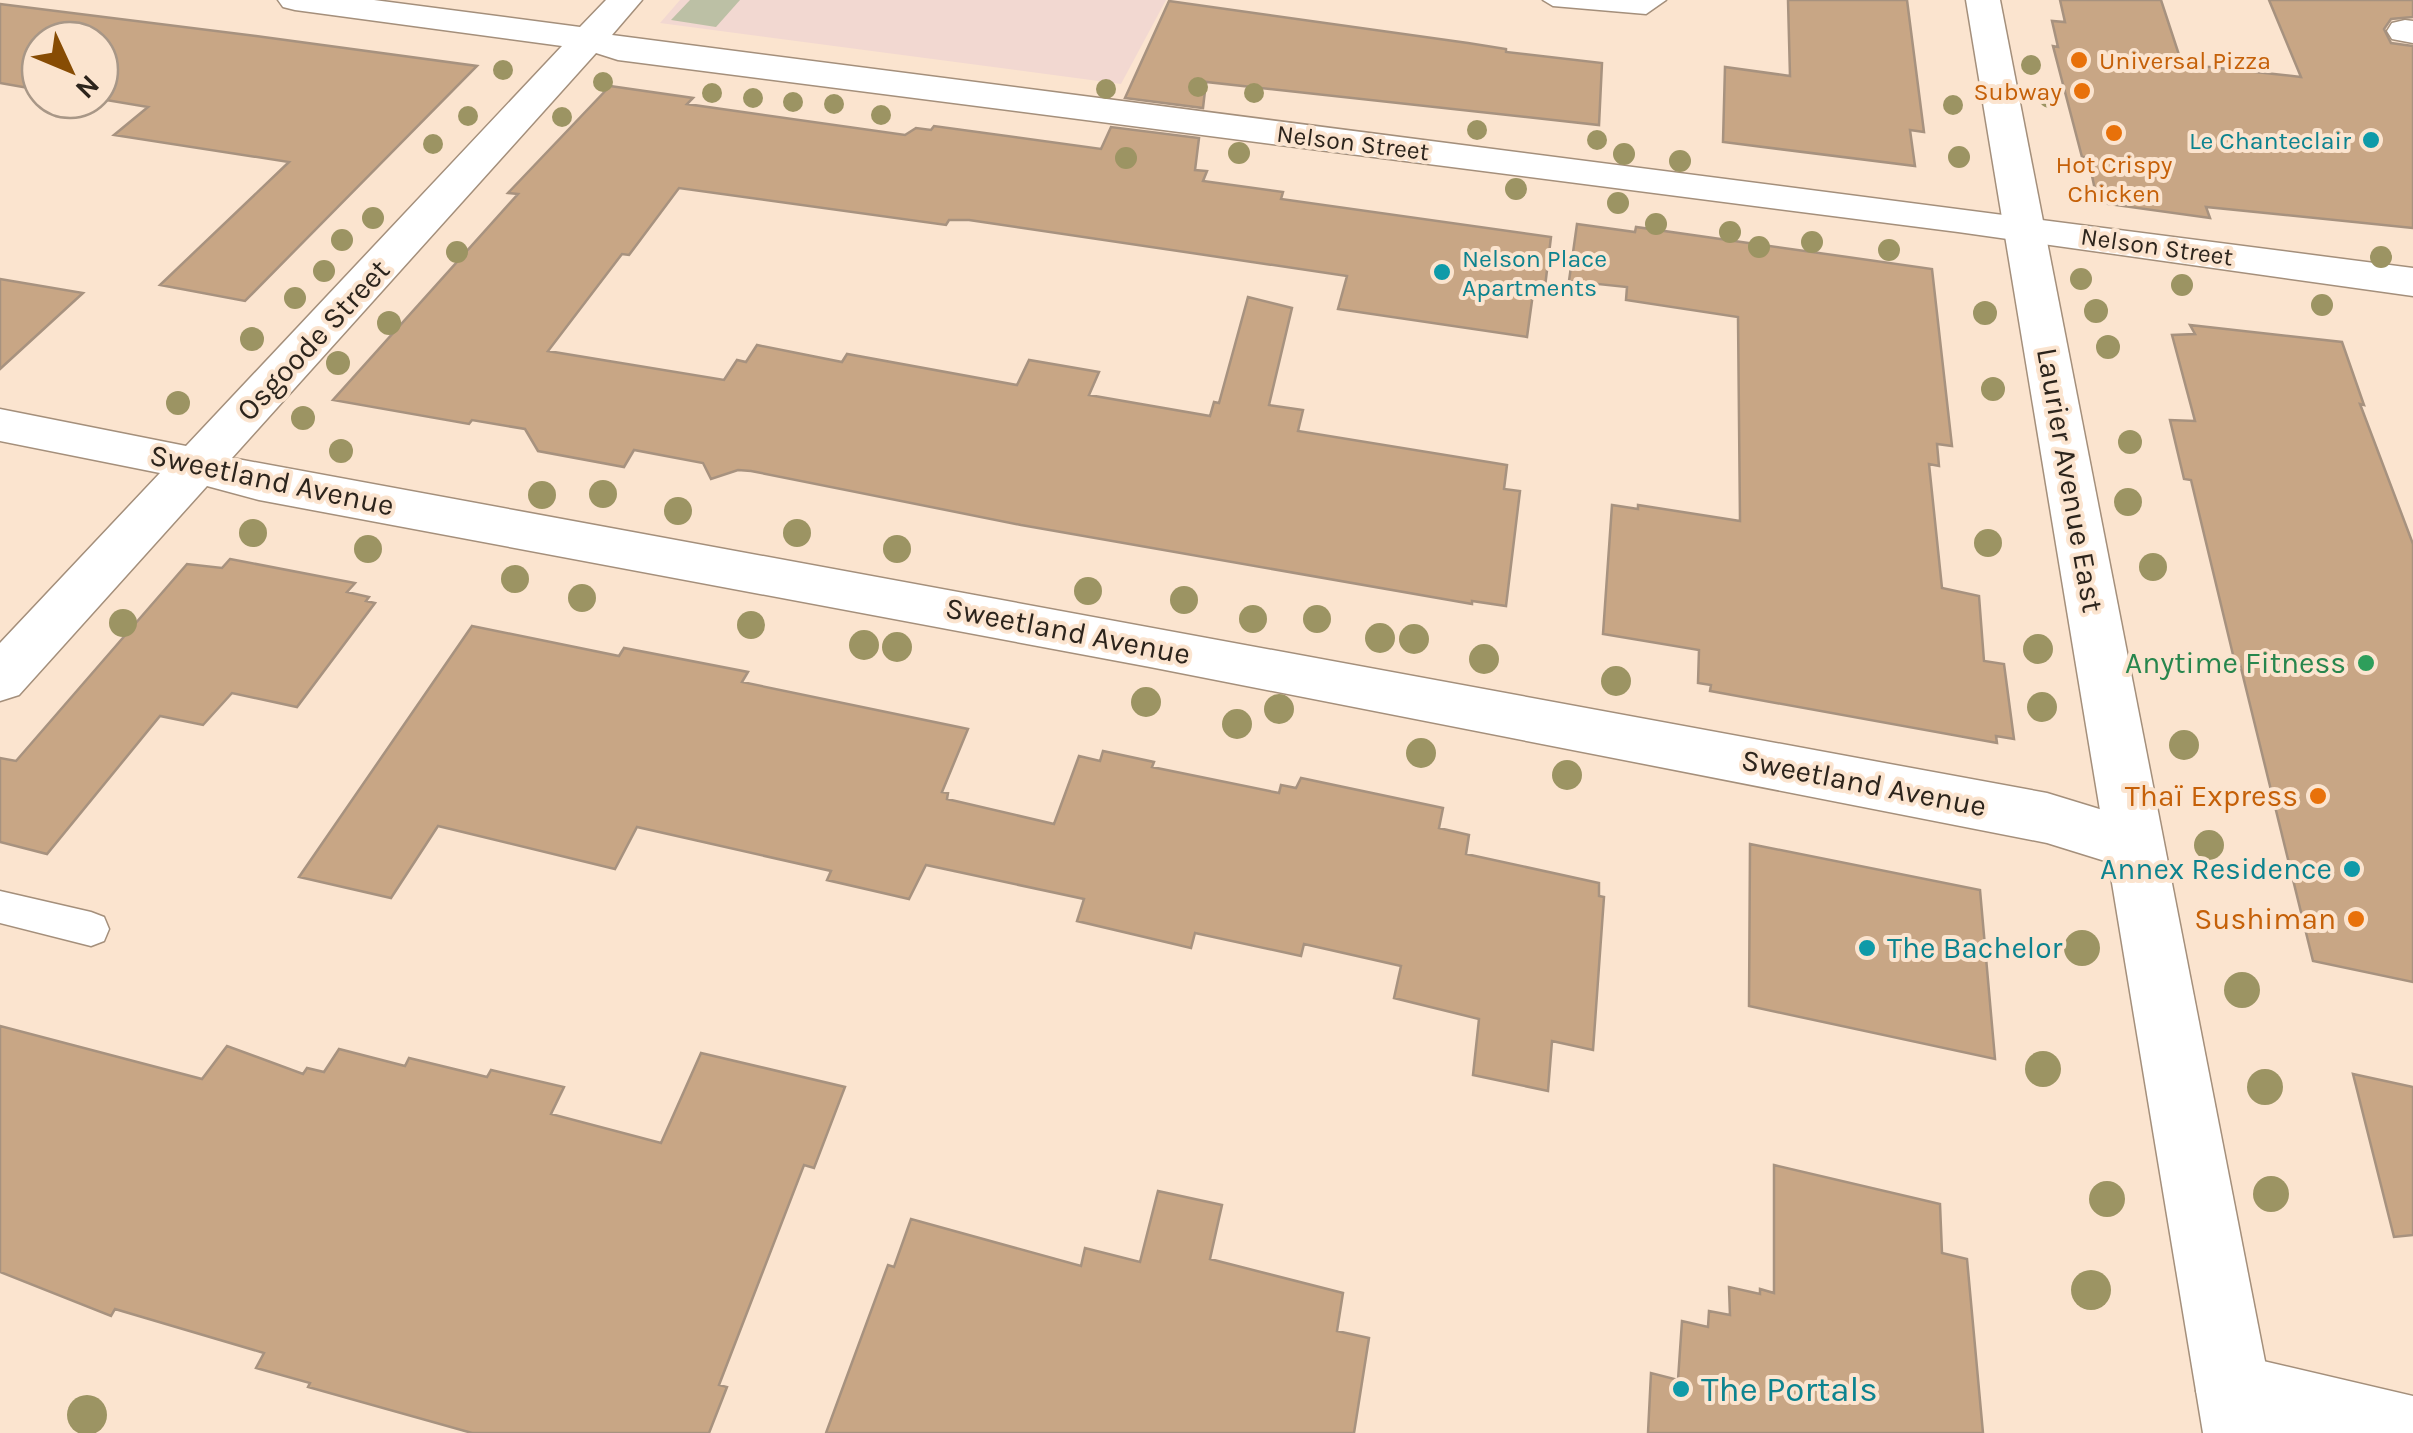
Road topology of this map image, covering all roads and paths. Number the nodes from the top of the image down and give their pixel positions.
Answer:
1 (294, 0) edge
2 (625, 0) edge
3 (1553, 0) edge
4 (1656, 0) edge
5 (1983, 0) edge
6 (590, 39) junction
7 (2025, 228) junction
8 (2413, 282) edge
9 (0, 426) edge
10 (194, 467) junction
11 (0, 679) edge
12 (2134, 844) junction
13 (0, 907) edge
14 (92, 928) dead end
15 (2237, 1412) edge
16 (2412, 1433) edge

1 - 6 street, Nelson Street
2 - 6 street, Osgoode Street
3 - 4 lane
5 - 7 street, Laurier Avenue East
6 - 7 street, Nelson Street
6 - 10 street, Osgoode Street
7 - 8 street, Nelson Street
7 - 12 street, Laurier Avenue East
9 - 10 street, Sweetland Avenue
10 - 11 street, Osgoode Street
10 - 12 street, Sweetland Avenue
12 - 15 street, Laurier Avenue East
13 - 14 lane
15 - 16 street

